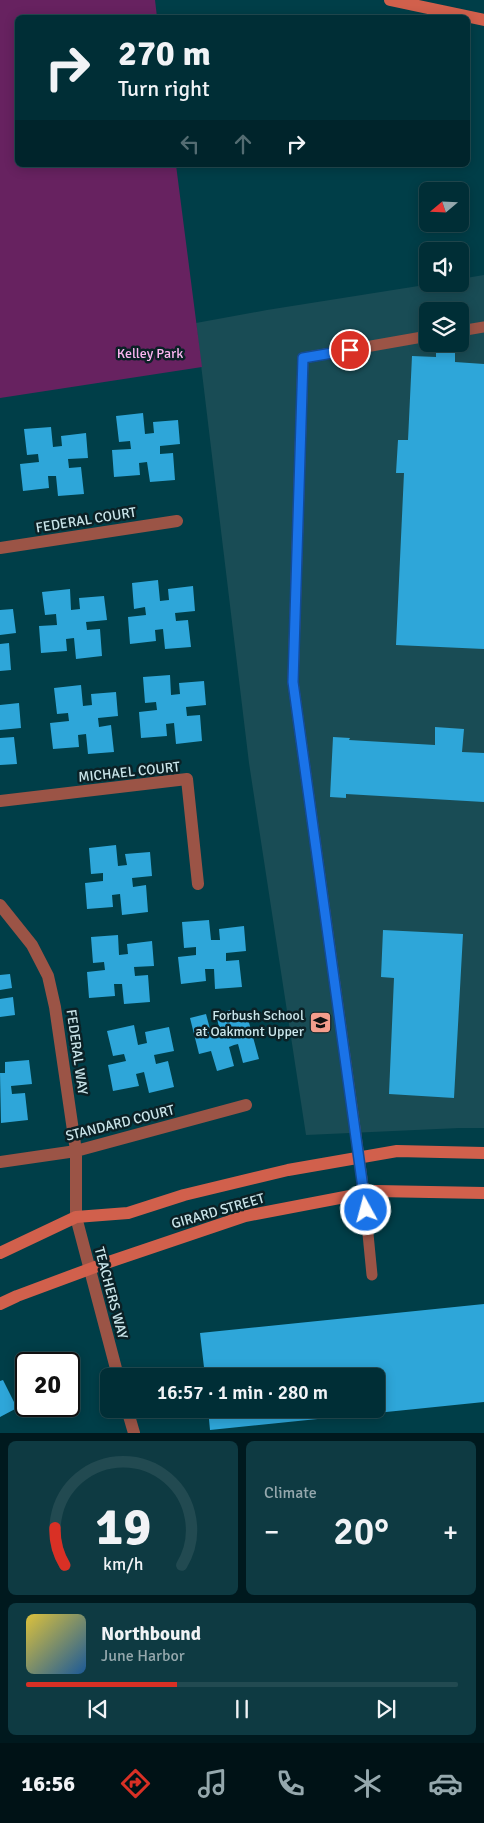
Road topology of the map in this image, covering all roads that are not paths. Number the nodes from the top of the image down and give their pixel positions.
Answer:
1 (390, 0) edge
2 (460, 15) edge
3 (470, 17) edge
4 (484, 20) edge
5 (484, 327) edge
6 (469, 330) edge
7 (419, 338) edge
8 (177, 521) dead end
9 (0, 548) edge
10 (0, 801) edge
11 (198, 884) dead end
12 (0, 905) edge
13 (246, 1105) dead end
14 (76, 1151) junction
15 (484, 1153) edge
16 (358, 1158) junction
17 (0, 1162) edge
18 (364, 1193) junction
19 (484, 1193) edge
20 (76, 1217) junction
21 (0, 1253) edge
22 (89, 1270) junction
23 (372, 1275) dead end
24 (0, 1304) edge
25 (116, 1368) edge
26 (130, 1418) edge
27 (134, 1433) edge

1 - 2 street
3 - 4 street
5 - 6 lane
7 - 16 lane
8 - 9 street, FEDERAL COURT
10 - 11 street, MICHAEL COURT
12 - 14 street, FEDERAL WAY
13 - 14 street, STANDARD COURT
14 - 17 street, STANDARD COURT
14 - 20 street, FEDERAL WAY
15 - 16 street, GIRARD STREET
16 - 18 lane
16 - 20 street, GIRARD STREET
18 - 19 street, GIRARD STREET
18 - 22 street, GIRARD STREET
18 - 23 lane
20 - 21 street, GIRARD STREET
20 - 22 street, TEACHERS WAY
22 - 24 street, GIRARD STREET
22 - 25 street, TEACHERS WAY
26 - 27 street

